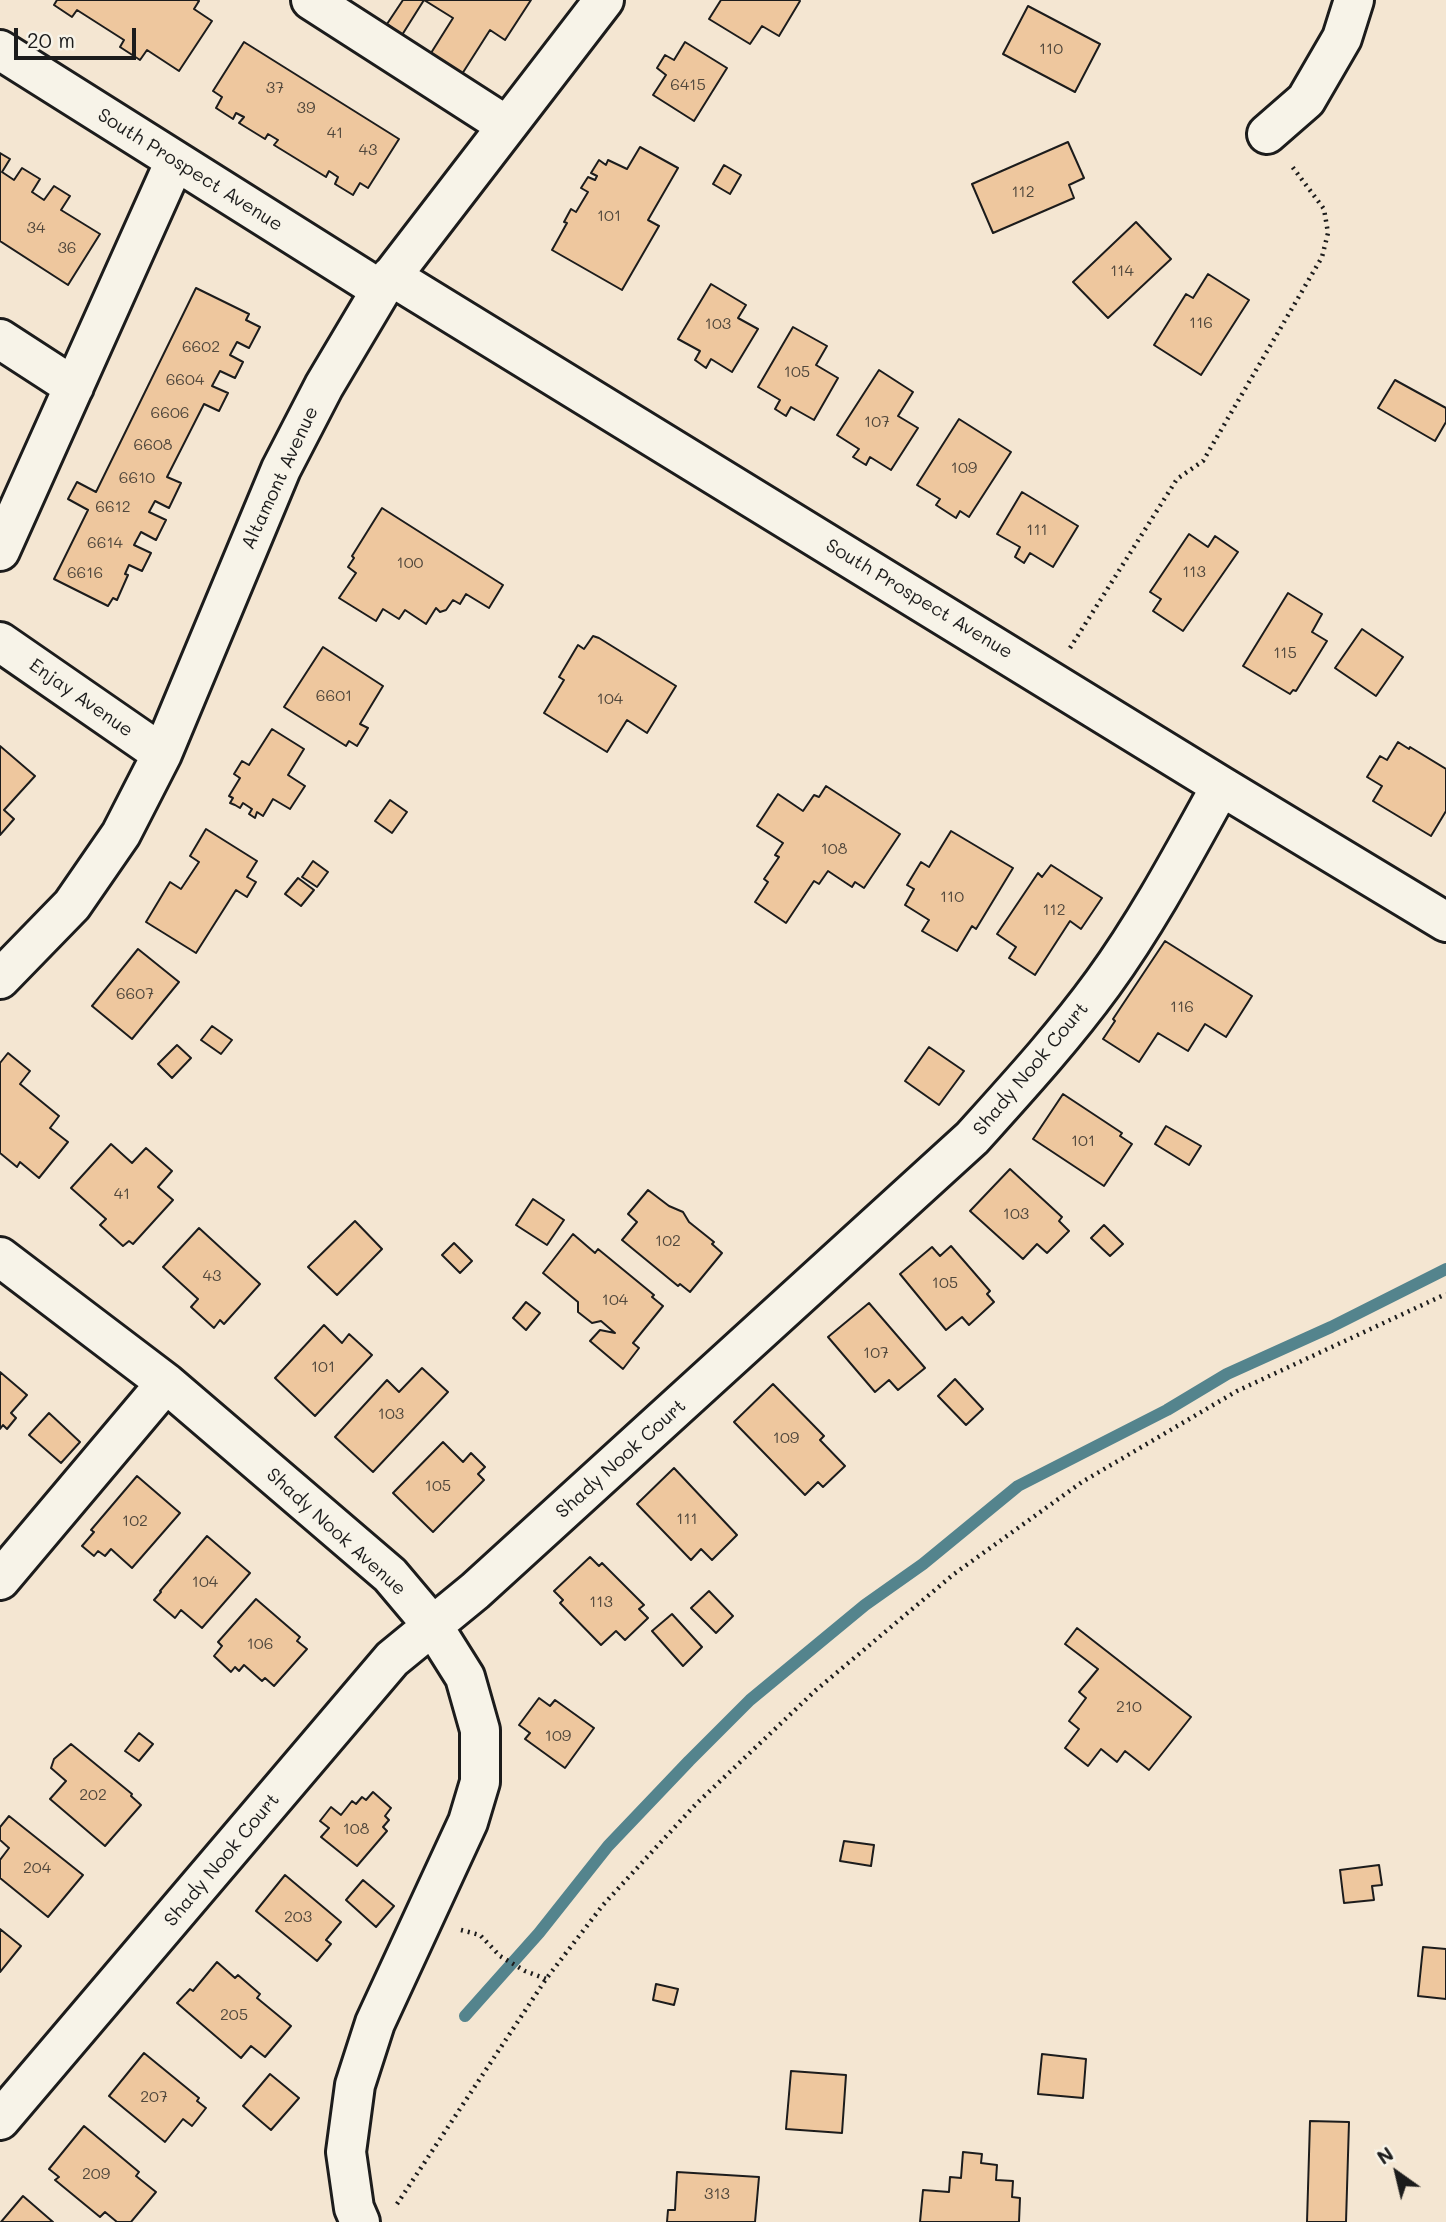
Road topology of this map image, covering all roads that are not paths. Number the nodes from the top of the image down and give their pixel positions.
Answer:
1 (311, 0) edge
2 (604, 0) edge
3 (1354, 0) edge
4 (0, 50) edge
5 (507, 126) junction
6 (1267, 134) road end
7 (175, 161) junction
8 (386, 283) junction
9 (0, 340) edge
10 (74, 387) junction
11 (0, 551) edge
12 (0, 642) edge
13 (162, 754) junction
14 (1221, 786) junction
15 (1446, 922) edge
16 (0, 979) edge
17 (0, 1257) edge
18 (166, 1382) junction
19 (0, 1580) edge
20 (433, 1626) junction
21 (0, 2120) edge
22 (376, 2216) edge

1 - 5 street
2 - 5 street, Altamont Avenue
3 - 6 street
4 - 7 street, South Prospect Avenue
5 - 8 street, Altamont Avenue
7 - 8 street, South Prospect Avenue
7 - 10 street
8 - 13 street, Altamont Avenue
8 - 14 street, South Prospect Avenue
9 - 10 street
10 - 11 street
12 - 13 street, Enjay Avenue
13 - 16 street, Altamont Avenue
14 - 15 street, South Prospect Avenue
14 - 20 street, Shady Nook Court
17 - 18 street, Shady Nook Avenue
18 - 19 street
18 - 20 street, Shady Nook Avenue
20 - 21 street, Shady Nook Court
20 - 22 street, Shady Nook Avenue

